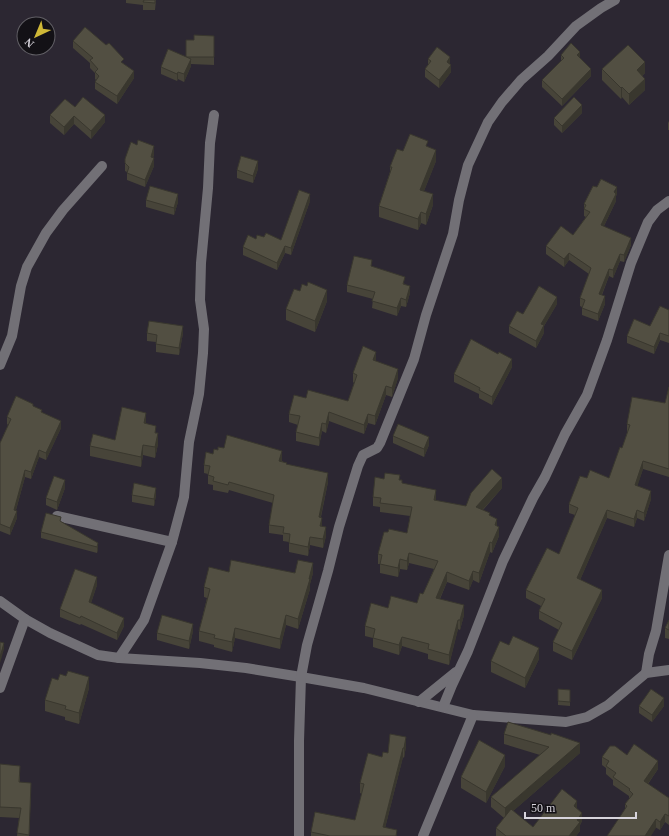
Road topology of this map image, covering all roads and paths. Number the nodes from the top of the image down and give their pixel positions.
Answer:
1 (615, 0) edge
2 (214, 115) dead end
3 (102, 166) dead end
4 (669, 200) edge
5 (0, 365) edge
6 (57, 516) edge
7 (172, 542) junction
8 (669, 555) edge
9 (0, 600) edge
10 (25, 620) junction
11 (119, 658) junction
12 (459, 670) junction
13 (669, 670) edge
14 (646, 673) junction
15 (301, 677) junction
16 (0, 688) edge
17 (419, 702) junction
18 (443, 707) junction
19 (473, 715) junction
20 (299, 836) edge
21 (423, 836) edge

1 - 15 street
2 - 7 street
3 - 5 street
4 - 12 street
6 - 7 street
7 - 11 street
8 - 14 street
9 - 10 street
10 - 11 street
10 - 16 street
11 - 15 street
12 - 17 street
12 - 18 street
13 - 14 street
14 - 19 street
15 - 17 street
15 - 20 street
17 - 18 street
18 - 19 street
19 - 21 street

